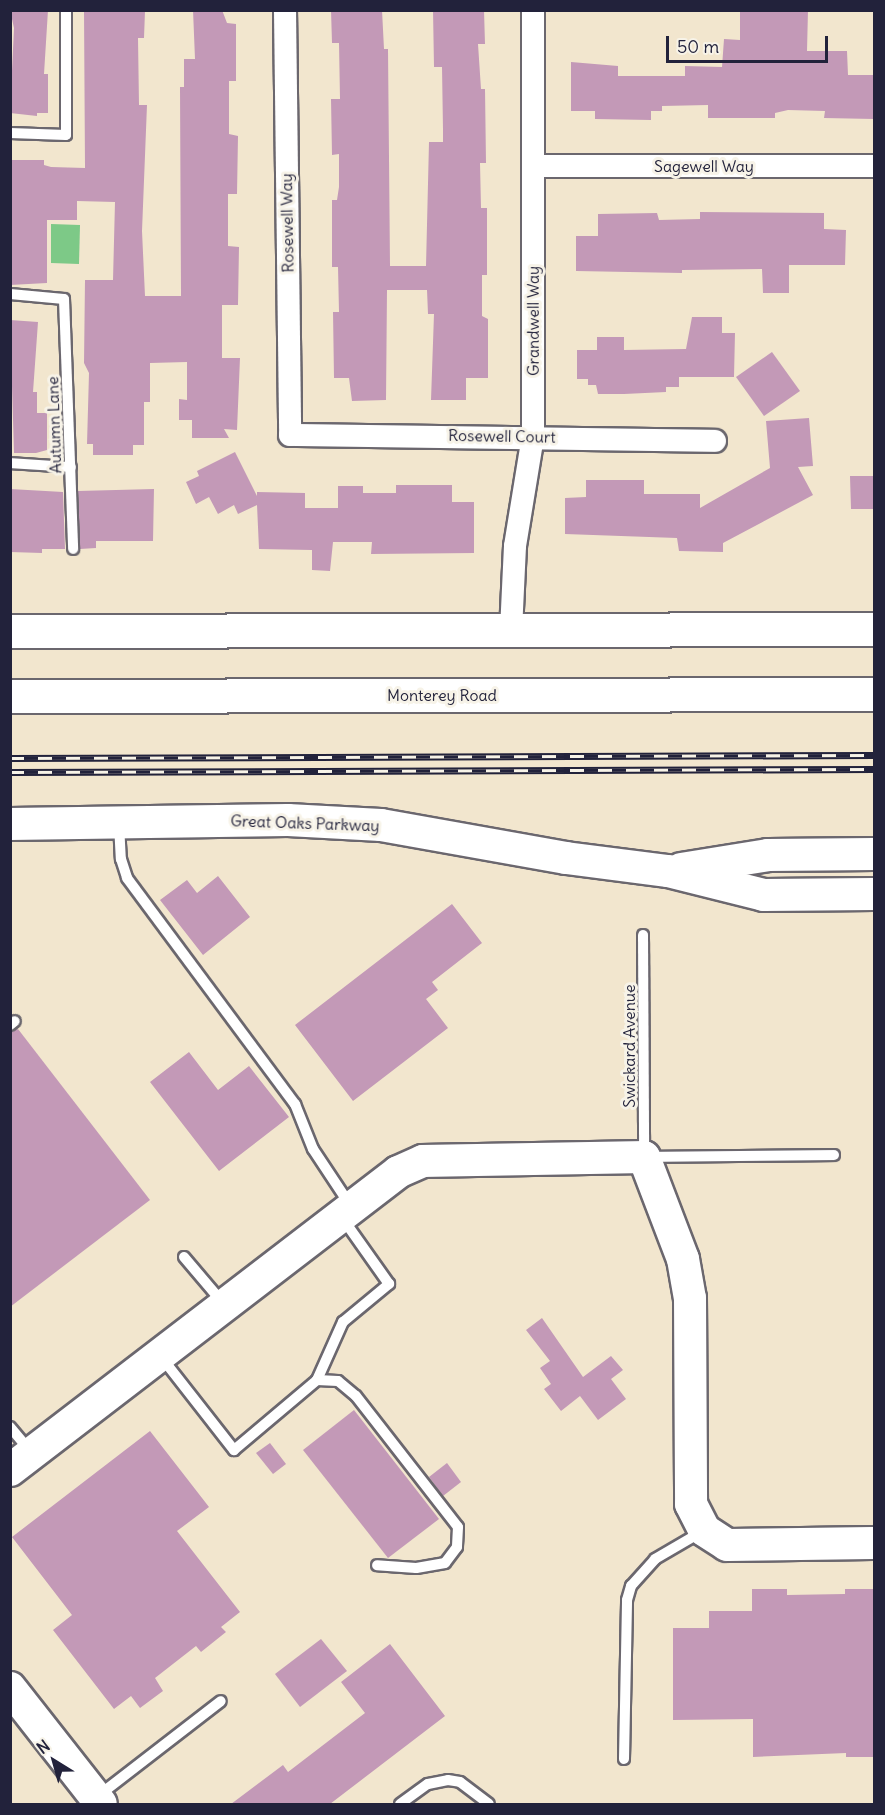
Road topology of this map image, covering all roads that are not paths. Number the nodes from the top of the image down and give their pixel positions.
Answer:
1 (66, 10) edge
2 (285, 10) edge
3 (533, 10) edge
4 (10, 134) edge
5 (533, 166) junction
6 (874, 166) edge
7 (10, 294) edge
8 (290, 435) joint
9 (533, 436) junction
10 (715, 441) dead end
11 (10, 462) edge
12 (71, 467) junction
13 (73, 549) dead end
14 (874, 629) edge
15 (10, 631) edge
16 (511, 631) junction
17 (874, 694) edge
18 (10, 696) edge
19 (119, 821) junction
20 (10, 824) edge
21 (874, 854) edge
22 (669, 871) junction
23 (874, 894) edge
24 (643, 935) dead end
25 (834, 1155) dead end
26 (644, 1157) junction
27 (346, 1212) junction
28 (184, 1257) dead end
29 (225, 1305) junction
30 (160, 1355) junction
31 (317, 1380) junction
32 (10, 1426) edge
33 (21, 1462) edge
34 (704, 1530) junction
35 (874, 1543) edge
36 (377, 1565) dead end
37 (10, 1688) edge
38 (221, 1701) dead end
39 (624, 1758) dead end
40 (98, 1801) edge
41 (400, 1804) edge
42 (489, 1804) edge

1 - 4 lane
2 - 8 street, Rosewell Way
3 - 5 street, Grandwell Way
5 - 6 street, Sagewell Way
5 - 9 street, Grandwell Way
7 - 12 lane, Autumn Lane
8 - 9 street, Rosewell Court
9 - 10 street, Rosewell Court
9 - 16 street, Grandwell Way
11 - 12 lane
12 - 13 lane, Autumn Lane
14 - 16 main road
15 - 16 main road
17 - 18 main road, Monterey Road
19 - 20 street, Great Oaks Parkway
19 - 22 street, Great Oaks Parkway
19 - 27 lane
21 - 22 street, Great Oaks Parkway
22 - 23 street, Great Oaks Parkway
24 - 26 lane, Swickard Avenue
25 - 26 lane
26 - 27 street
26 - 34 street
27 - 29 street
27 - 31 lane
28 - 29 lane
29 - 30 street
30 - 31 lane
30 - 33 street
31 - 36 lane
32 - 33 lane
34 - 35 street
34 - 39 lane
37 - 40 street
38 - 40 lane
41 - 42 lane

